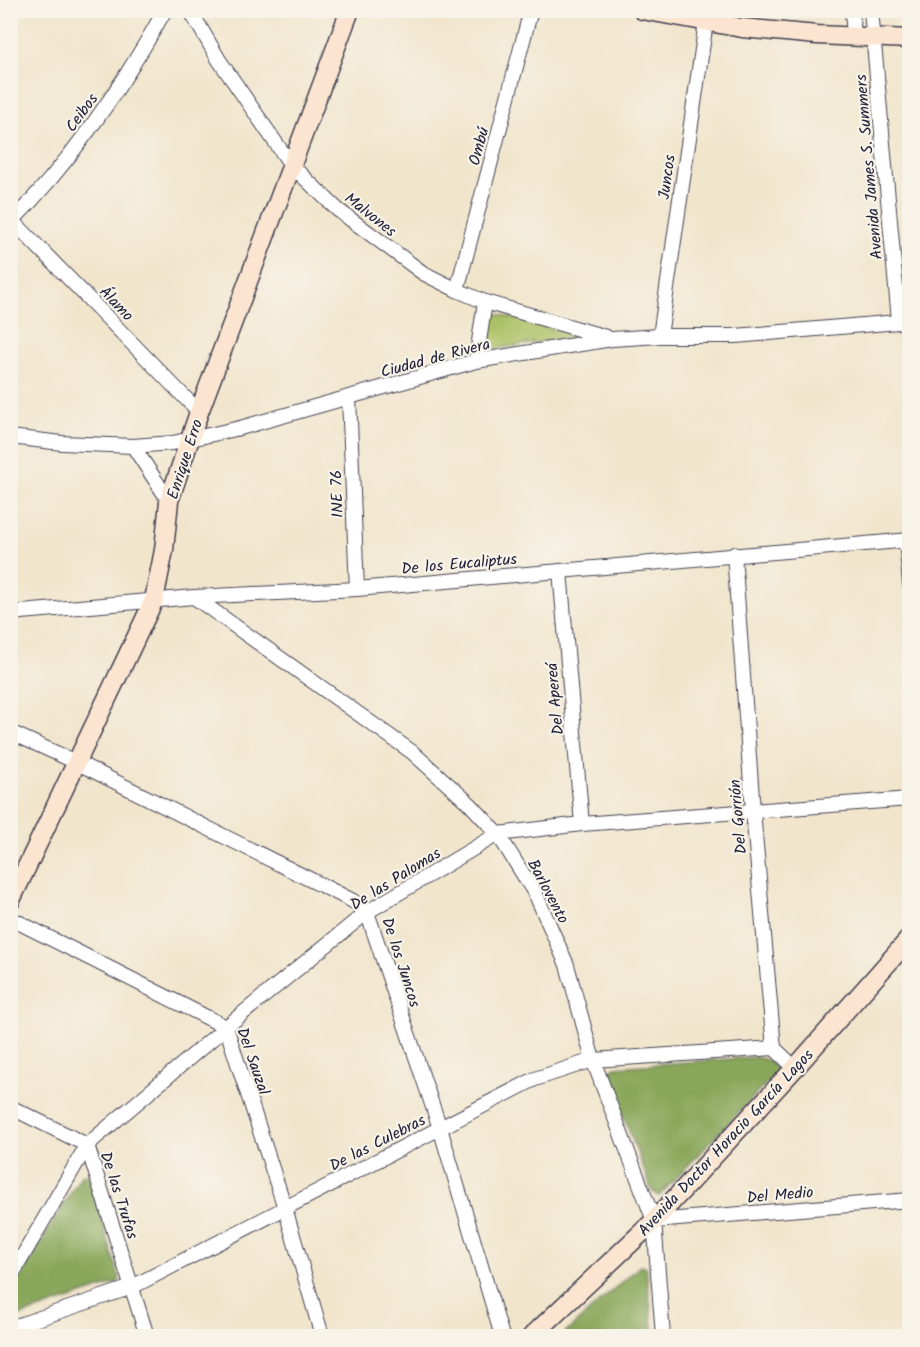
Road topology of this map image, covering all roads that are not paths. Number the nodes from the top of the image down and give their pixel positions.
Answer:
1 (165, 10) edge
2 (190, 10) edge
3 (350, 10) edge
4 (531, 10) edge
5 (642, 10) edge
6 (852, 10) edge
7 (872, 10) edge
8 (706, 22) junction
9 (854, 37) junction
10 (874, 37) junction
11 (909, 39) edge
12 (291, 165) junction
13 (11, 220) edge
14 (457, 290) junction
15 (485, 302) junction
16 (904, 321) edge
17 (660, 336) junction
18 (612, 339) junction
19 (476, 361) junction
20 (349, 397) junction
21 (199, 411) junction
22 (10, 437) edge
23 (190, 439) junction
24 (133, 446) junction
25 (169, 501) junction
26 (908, 540) edge
27 (734, 555) junction
28 (560, 571) junction
29 (909, 585) edge
30 (357, 589) junction
31 (194, 597) junction
32 (154, 600) junction
33 (10, 613) edge
34 (10, 732) edge
35 (78, 763) junction
36 (909, 799) edge
37 (753, 811) junction
38 (582, 824) junction
39 (498, 834) junction
40 (10, 902) edge
41 (367, 912) junction
42 (10, 918) edge
43 (909, 938) edge
44 (226, 1026) junction
45 (774, 1048) junction
46 (593, 1060) junction
47 (795, 1068) junction
48 (10, 1107) edge
49 (440, 1128) junction
50 (87, 1145) junction
51 (909, 1200) edge
52 (285, 1208) junction
53 (654, 1221) junction
54 (10, 1278) edge
55 (132, 1287) junction
56 (10, 1328) edge
57 (147, 1336) edge
58 (322, 1336) edge
59 (502, 1336) edge
60 (532, 1336) edge
61 (663, 1336) edge

1 - 13 street, Ceibos
2 - 12 street, Malvones
3 - 12 street, Enrique Erro
4 - 14 street, Ombú
5 - 8 street
6 - 9 street
7 - 10 street, Avenida James S. Summers
8 - 9 street
8 - 17 street, Juncos
9 - 10 street
10 - 11 street
10 - 16 street, Avenida James S. Summers
12 - 14 street, Malvones
12 - 21 street, Enrique Erro
13 - 21 street, Álamo
14 - 15 street, Malvones
15 - 18 street, Malvones
15 - 19 street
16 - 17 street, Ciudad de Rivera
17 - 18 street, Ciudad de Rivera
18 - 19 street, Ciudad de Rivera
19 - 20 street, Ciudad de Rivera
20 - 23 street, Ciudad de Rivera
20 - 30 street, INE 76
21 - 23 street, Enrique Erro
22 - 24 street, Ciudad de Rivera
23 - 24 street, Ciudad de Rivera
23 - 25 street, Enrique Erro
24 - 25 street
25 - 32 street, Enrique Erro
26 - 27 street, De los Eucaliptus
26 - 29 street
27 - 28 street, De los Eucaliptus
27 - 37 street, Del Gorrión
28 - 30 street, De los Eucaliptus
28 - 38 street, Del Apereá
30 - 31 street, De los Eucaliptus
31 - 32 street, De los Eucaliptus
31 - 39 street, Barlovento
32 - 33 street, De los Eucaliptus
32 - 35 street, Enrique Erro
34 - 35 street, De los Juncos
35 - 40 street, Enrique Erro
35 - 41 street, De los Juncos
36 - 37 street, De las Palomas
37 - 38 street, De las Palomas
37 - 45 street, Del Gorrión
38 - 39 street, De las Palomas
39 - 41 street, De las Palomas
39 - 46 street, Barlovento
41 - 44 street, De las Palomas
41 - 49 street, De los Juncos
42 - 44 street, Del Sauzal
43 - 47 street, Avenida Doctor Horacio García Lagos
44 - 50 street, De las Palomas
44 - 52 street, Del Sauzal
45 - 46 street, De las Culebras
45 - 47 street
46 - 49 street, De las Culebras
46 - 53 street, Barlovento
47 - 53 street, Avenida Doctor Horacio García Lagos
48 - 50 street, De las Trufas
49 - 52 street, De las Culebras
49 - 59 street, De los Juncos
50 - 54 street, De las Palomas
50 - 55 street, De las Trufas
51 - 53 street, Del Medio
52 - 55 street, De las Culebras
52 - 58 street, Del Sauzal
53 - 60 street, Avenida Doctor Horacio García Lagos
53 - 61 street, Barlovento
55 - 56 street, De las Culebras
55 - 57 street, De las Trufas

